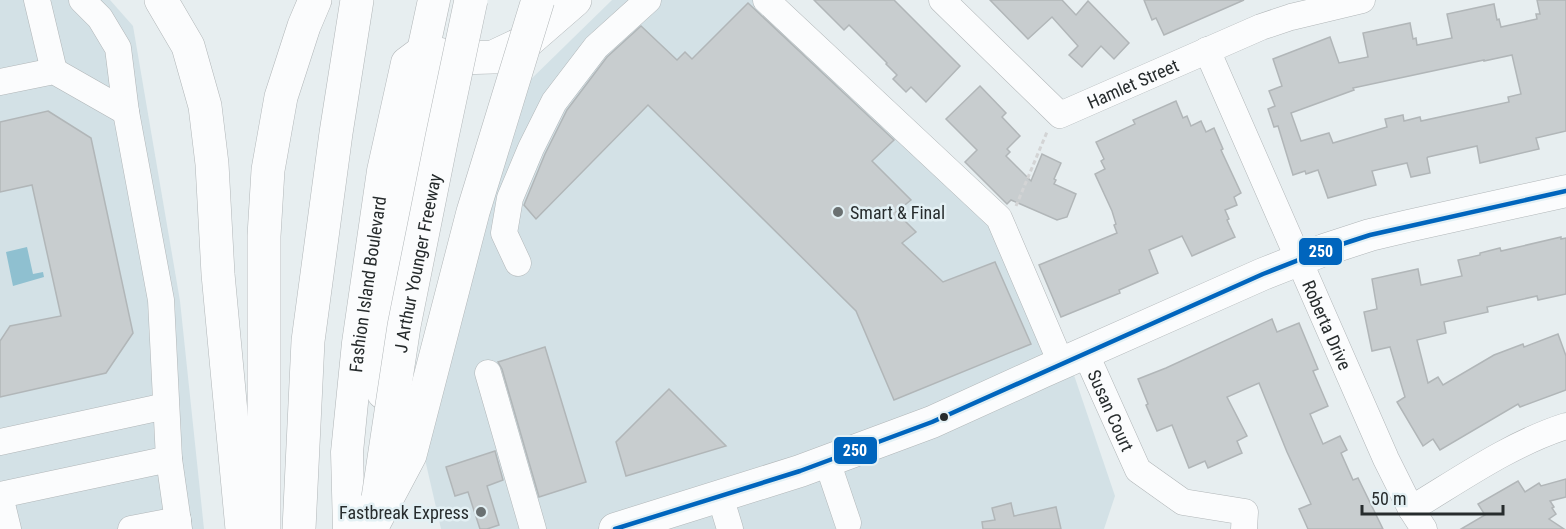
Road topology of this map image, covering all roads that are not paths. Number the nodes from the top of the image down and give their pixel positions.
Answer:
1 (37, 0) edge
2 (82, 0) edge
3 (161, 0) edge
4 (315, 0) edge
5 (357, 0) edge
6 (434, 0) edge
7 (471, 0) edge
8 (538, 0) edge
9 (575, 0) edge
10 (648, 0) edge
11 (766, 0) edge
12 (942, 0) edge
13 (1362, 0) edge
14 (1207, 50) junction
15 (423, 51) junction
16 (54, 71) junction
17 (0, 82) edge
18 (126, 112) junction
19 (1566, 191) edge
20 (1299, 259) junction
21 (518, 263) dead end
22 (1073, 358) junction
23 (488, 373) dead end
24 (166, 406) junction
25 (1566, 426) edge
26 (0, 442) edge
27 (169, 459) junction
28 (827, 461) junction
29 (0, 495) edge
30 (720, 496) junction
31 (1417, 519) edge
32 (848, 523) dead end
33 (178, 524) edge
34 (376, 527) edge
35 (8, 529) edge
36 (131, 529) edge
37 (242, 529) edge
38 (264, 529) edge
39 (299, 529) edge
40 (533, 529) edge
41 (615, 529) edge
42 (730, 529) edge
43 (1244, 529) edge

1 - 16 street
2 - 18 street
3 - 37 highway
4 - 38 highway
5 - 39 highway
6 - 15 main road, Fashion Island Boulevard
7 - 34 highway, J Arthur Younger Freeway, bridge
8 - 34 highway, bridge
9 - 15 highway
10 - 21 street
11 - 22 street, Susan Court
12 - 14 street, Hamlet Street
13 - 14 street, Hamlet Street
14 - 20 street, Roberta Drive
15 - 34 main road, Fashion Island Boulevard
16 - 17 street
16 - 18 street
18 - 24 street
19 - 20 main road
20 - 22 main road
20 - 31 street, Roberta Drive
22 - 28 main road
22 - 43 street, Susan Court
23 - 40 street
24 - 26 street
24 - 27 street
25 - 31 street
27 - 29 street
27 - 33 street
28 - 30 main road
28 - 32 street
29 - 35 street
30 - 41 main road
30 - 42 street
33 - 36 street

